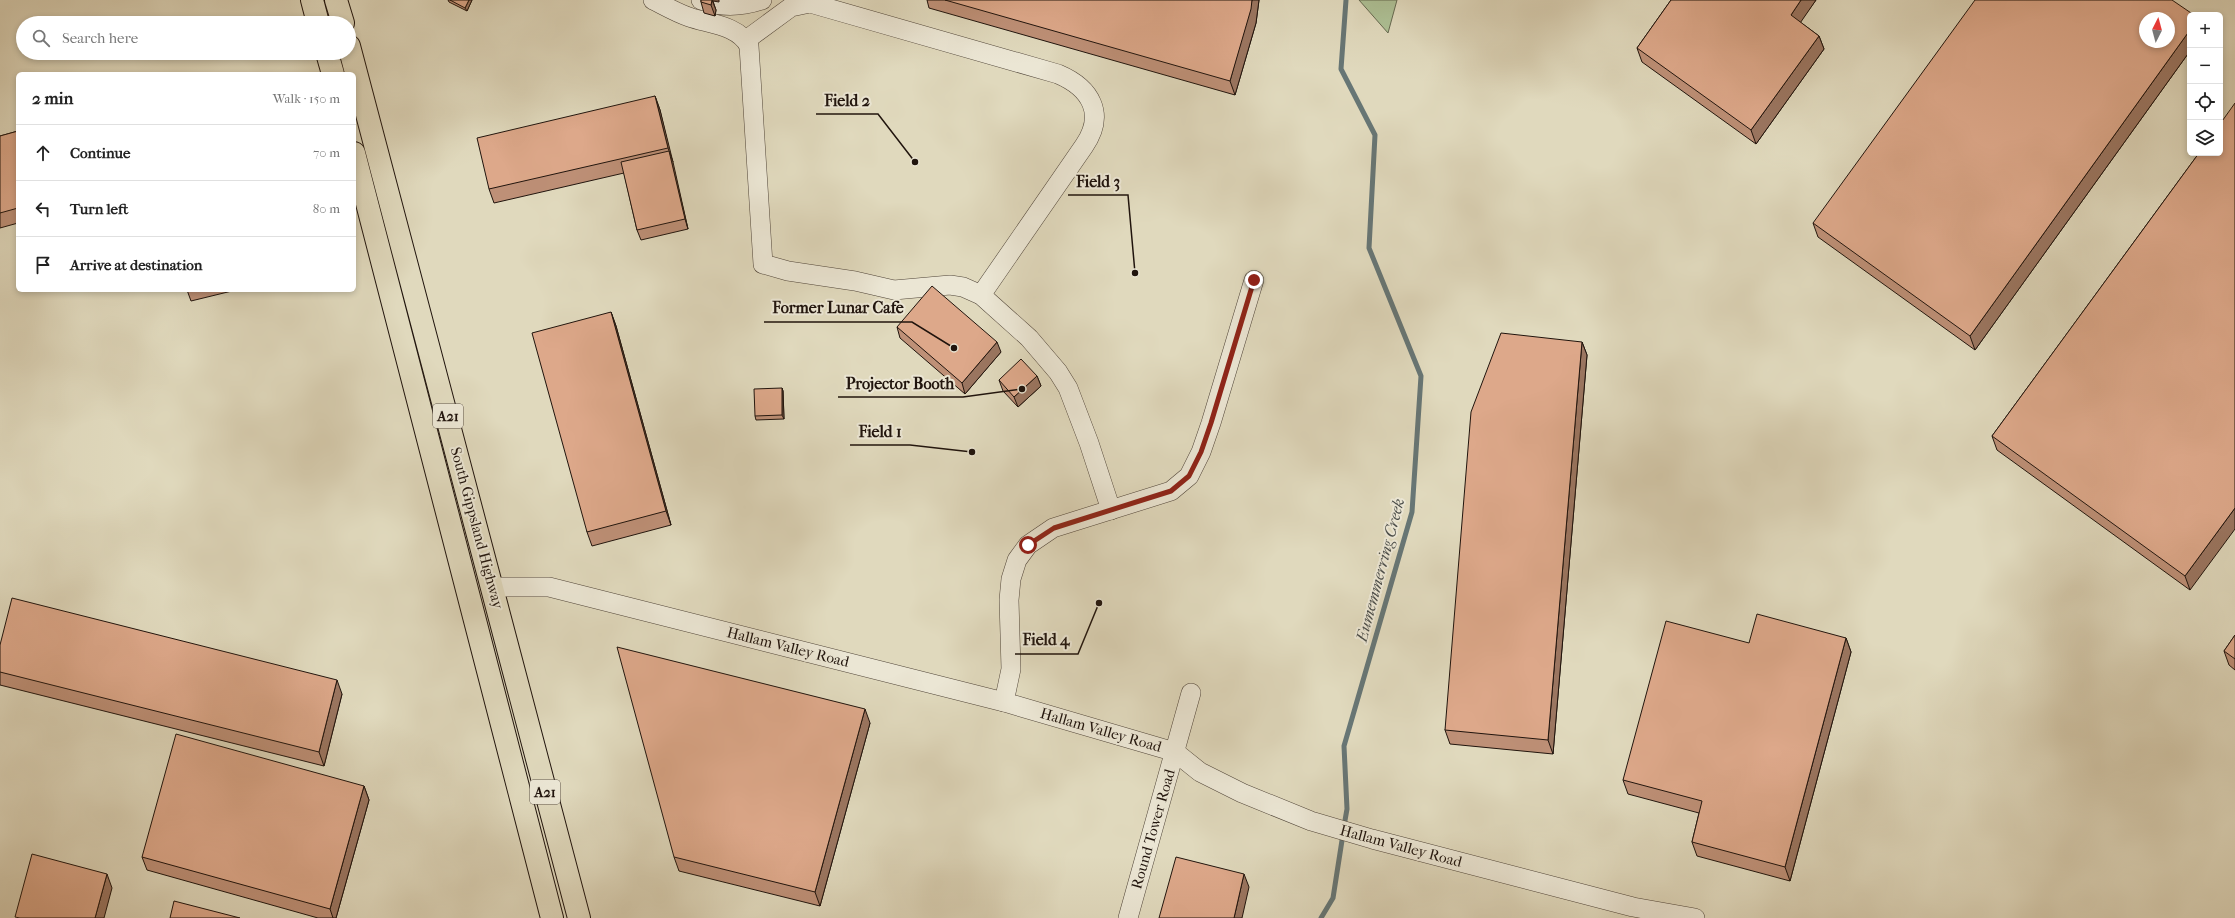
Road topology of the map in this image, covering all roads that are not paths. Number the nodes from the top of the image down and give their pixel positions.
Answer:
1 (312, 0) edge
2 (336, 0) edge
3 (653, 0) edge
4 (788, 0) edge
5 (803, 1) edge
6 (732, 2) edge
7 (316, 16) edge
8 (340, 16) edge
9 (746, 33) junction
10 (329, 60) edge
11 (353, 60) edge
12 (332, 72) edge
13 (356, 72) edge
14 (356, 72) edge
15 (356, 161) edge
16 (385, 182) junction
17 (363, 188) junction
18 (1254, 280) dead end
19 (416, 295) junction
20 (981, 295) junction
21 (393, 302) junction
22 (1111, 510) junction
23 (492, 587) junction
24 (468, 592) junction
25 (1191, 693) dead end
26 (1004, 702) junction
27 (1175, 752) junction
28 (564, 862) junction
29 (539, 867) junction
30 (552, 918) edge
31 (579, 918) edge
32 (1128, 918) edge
33 (1695, 918) edge

1 - 7 highway
2 - 8 highway
3 - 9 street
4 - 5 street
5 - 9 street
5 - 20 street
6 - 9 street
6 - 9 street
9 - 20 street
10 - 12 highway
11 - 13 highway, South Gippsland Highway / A21
14 - 16 highway, South Gippsland Highway / A21
15 - 17 highway, South Gippsland Highway / A21
16 - 17 highway
16 - 19 highway, South Gippsland Highway / A21
17 - 21 highway, South Gippsland Highway / A21
18 - 22 street
19 - 21 highway
19 - 23 highway, South Gippsland Highway / A21
20 - 22 street
21 - 24 highway, South Gippsland Highway / A21
22 - 26 street
23 - 24 highway
23 - 26 street, Hallam Valley Road
23 - 28 highway, South Gippsland Highway / A21
24 - 29 highway, South Gippsland Highway / A21
25 - 27 street, Round Tower Road
26 - 27 street, Hallam Valley Road
27 - 32 street, Round Tower Road
27 - 33 street, Hallam Valley Road
28 - 29 highway
28 - 31 highway, South Gippsland Highway / A21
29 - 30 highway, South Gippsland Highway / A21

